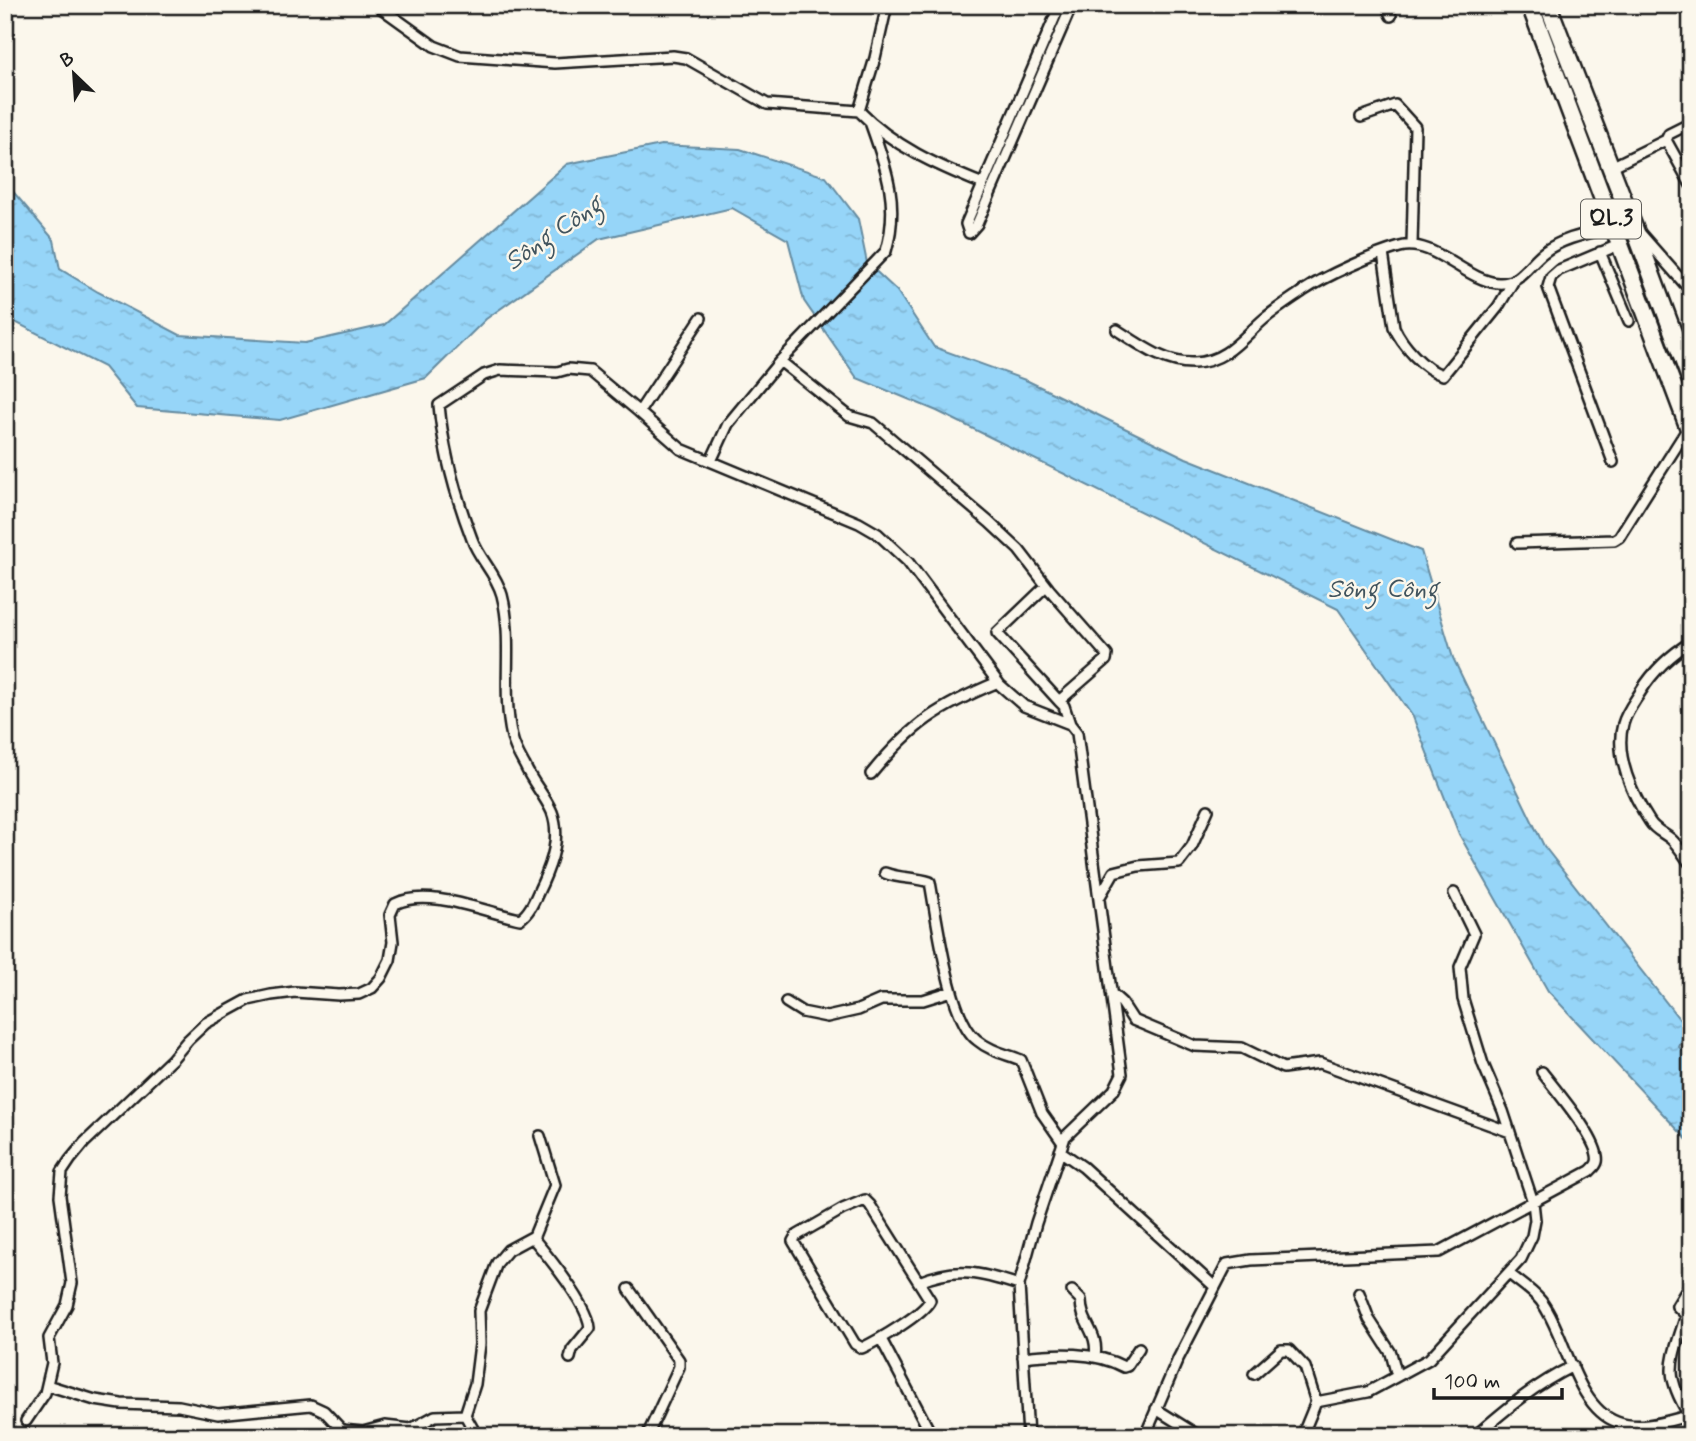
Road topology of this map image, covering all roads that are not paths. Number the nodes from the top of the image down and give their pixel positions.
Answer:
1 (377, 5) edge
2 (887, 5) edge
3 (1060, 5) edge
4 (1072, 5) edge
5 (1386, 5) edge
6 (1530, 5) edge
7 (1548, 5) edge
8 (1391, 16) dead end
9 (859, 111) junction
10 (1361, 117) dead end
11 (870, 122) junction
12 (1691, 123) edge
13 (1666, 140) junction
14 (1611, 167) junction
15 (983, 184) junction
16 (1691, 185) edge
17 (1635, 230) junction
18 (1618, 235) junction
19 (1412, 245) junction
20 (1600, 252) junction
21 (1383, 253) junction
22 (1513, 282) junction
23 (1691, 291) edge
24 (701, 318) dead end
25 (1629, 321) dead end
26 (1116, 330) dead end
27 (779, 361) junction
28 (1691, 381) edge
29 (639, 412) junction
30 (1690, 430) edge
31 (711, 461) junction
32 (1613, 462) dead end
33 (1517, 543) dead end
34 (1046, 586) junction
35 (1691, 642) edge
36 (998, 682) junction
37 (1059, 701) junction
38 (1070, 724) junction
39 (871, 774) dead end
40 (1209, 810) dead end
41 (1691, 864) edge
42 (885, 873) dead end
43 (1454, 893) dead end
44 (1098, 899) junction
45 (952, 991) junction
46 (1111, 993) junction
47 (786, 1002) dead end
48 (1542, 1072) dead end
49 (1510, 1132) junction
50 (540, 1136) dead end
51 (1061, 1147) junction
52 (1533, 1202) junction
53 (532, 1237) junction
54 (1508, 1273) junction
55 (919, 1282) junction
56 (1691, 1283) edge
57 (1020, 1285) junction
58 (1215, 1287) junction
59 (629, 1289) dead end
60 (1072, 1291) dead end
61 (1359, 1293) dead end
62 (881, 1339) junction
63 (1139, 1348) dead end
64 (1023, 1357) junction
65 (1095, 1357) junction
66 (570, 1358) dead end
67 (1573, 1366) junction
68 (1254, 1374) dead end
69 (1397, 1376) junction
70 (47, 1385) junction
71 (1316, 1402) junction
72 (1157, 1409) junction
73 (465, 1415) junction
74 (1690, 1415) edge
75 (26, 1421) dead end
76 (477, 1436) edge
77 (647, 1436) edge
78 (932, 1436) edge
79 (1028, 1436) edge
80 (1145, 1436) edge
81 (1199, 1436) edge
82 (1302, 1436) edge
83 (1475, 1436) edge

1 - 9 street
2 - 9 street
3 - 15 street
4 - 15 street
5 - 8 street
6 - 18 highway, QL.3
7 - 14 highway, QL.3
9 - 11 street
10 - 19 street
11 - 15 street
11 - 27 street
12 - 13 street
13 - 14 street
13 - 16 street
14 - 17 highway, QL.3
17 - 18 highway
17 - 23 street
17 - 28 highway, QL.3
18 - 20 street
18 - 22 street
18 - 30 highway, QL.3
19 - 21 street
19 - 22 street
20 - 25 street
20 - 32 street
21 - 22 street
21 - 26 street
24 - 29 street
27 - 31 street
27 - 34 street
29 - 31 street
29 - 70 street
30 - 33 street
31 - 36 street
34 - 37 street
34 - 37 street
35 - 41 street
36 - 38 street
36 - 39 street
37 - 38 street
38 - 44 street
40 - 44 street
42 - 45 street
43 - 49 street
44 - 46 street
45 - 47 street
45 - 51 street
46 - 49 street
46 - 51 street
48 - 52 street
49 - 52 street
50 - 53 street
51 - 57 street
51 - 58 street
52 - 54 street
52 - 58 street
53 - 66 street
53 - 73 street
54 - 67 street
54 - 69 street
55 - 57 street
55 - 62 street
55 - 62 street
56 - 74 street
57 - 64 street
58 - 72 street
59 - 77 street
60 - 65 street
61 - 69 street
62 - 78 street
63 - 65 street
64 - 65 street
64 - 79 street
67 - 74 street
67 - 83 street
68 - 71 street
69 - 71 street
70 - 73 street
70 - 75 street
71 - 82 street
72 - 80 street
72 - 81 street
73 - 76 street

